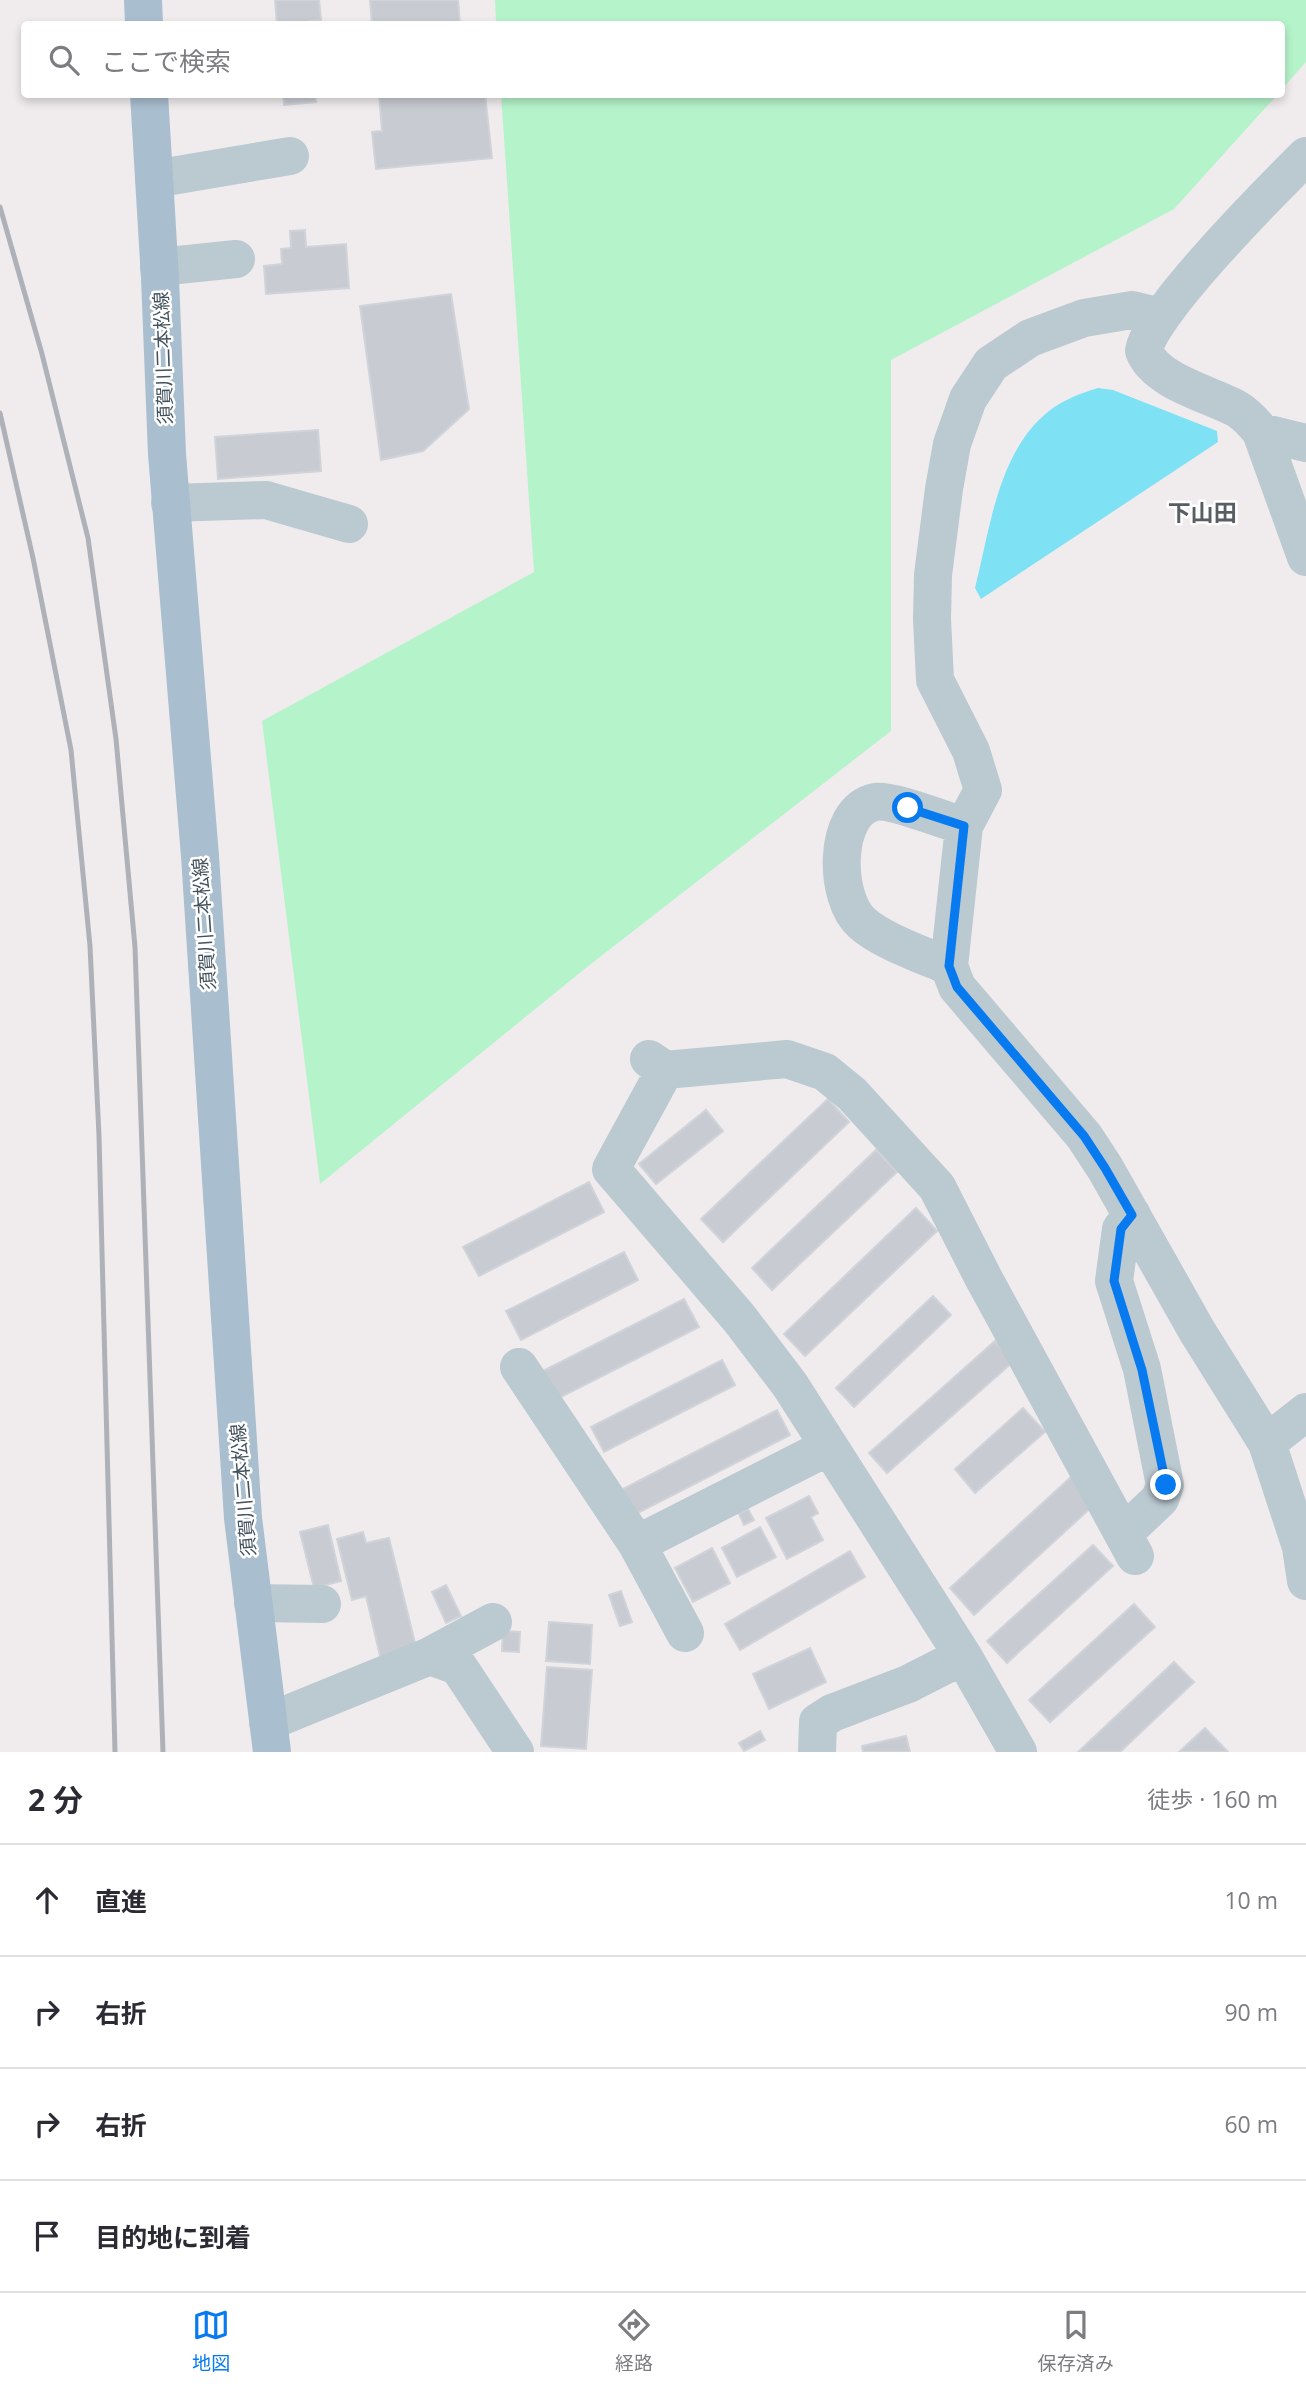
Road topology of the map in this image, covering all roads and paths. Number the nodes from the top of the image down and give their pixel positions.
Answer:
1 (143, 0) edge
2 (144, 21) edge
3 (149, 98) edge
4 (290, 156) dead end
5 (1306, 156) edge
6 (154, 179) junction
7 (236, 259) dead end
8 (159, 267) junction
9 (1161, 317) junction
10 (1261, 432) junction
11 (1306, 443) edge
12 (170, 503) junction
13 (349, 524) dead end
14 (1306, 557) edge
15 (964, 826) junction
16 (949, 966) junction
17 (1132, 1215) junction
18 (519, 1367) dead end
19 (1306, 1412) edge
20 (1267, 1443) junction
21 (828, 1447) junction
22 (637, 1544) junction
23 (1306, 1581) edge
24 (253, 1603) junction
25 (322, 1604) dead end
26 (494, 1622) dead end
27 (685, 1633) dead end
28 (430, 1656) junction
29 (963, 1656) junction
30 (270, 1737) edge
31 (515, 1752) edge
32 (817, 1752) edge
33 (1018, 1752) edge

1 - 2 main road
3 - 6 main road, 須賀川二本松線
4 - 6 street
5 - 9 street
6 - 8 main road, 須賀川二本松線
7 - 8 street
8 - 12 main road, 須賀川二本松線
9 - 10 street
9 - 15 street
10 - 11 street
10 - 14 street
12 - 13 street
12 - 24 main road, 須賀川二本松線
15 - 16 street
15 - 16 street
16 - 17 street
17 - 20 street
17 - 21 street
18 - 22 street
19 - 20 street
20 - 23 street
21 - 22 street
21 - 29 street
22 - 27 street
24 - 25 street
24 - 30 main road, 須賀川二本松線
26 - 28 street
28 - 30 street
28 - 31 street
29 - 32 street
29 - 33 street

